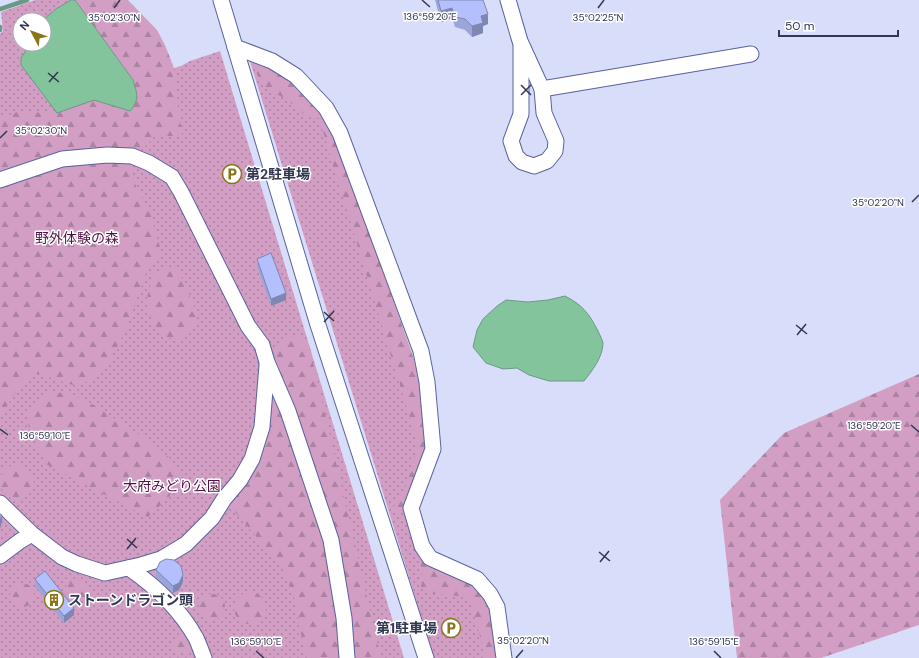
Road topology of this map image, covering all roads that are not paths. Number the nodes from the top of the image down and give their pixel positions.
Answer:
1 (221, 0) edge
2 (508, 0) edge
3 (520, 41) junction
4 (235, 48) junction
5 (751, 54) dead end
6 (542, 89) junction
7 (0, 180) edge
8 (267, 362) junction
9 (0, 503) edge
10 (32, 534) junction
11 (0, 556) edge
12 (129, 568) junction
13 (204, 658) edge
14 (347, 658) edge
15 (426, 658) edge
16 (504, 658) edge

1 - 4 street
2 - 3 street
3 - 6 street
3 - 6 street
4 - 15 street
4 - 16 street
5 - 6 street
7 - 8 street
8 - 12 street
8 - 14 street
9 - 10 street
10 - 11 street
10 - 12 street
12 - 13 street

